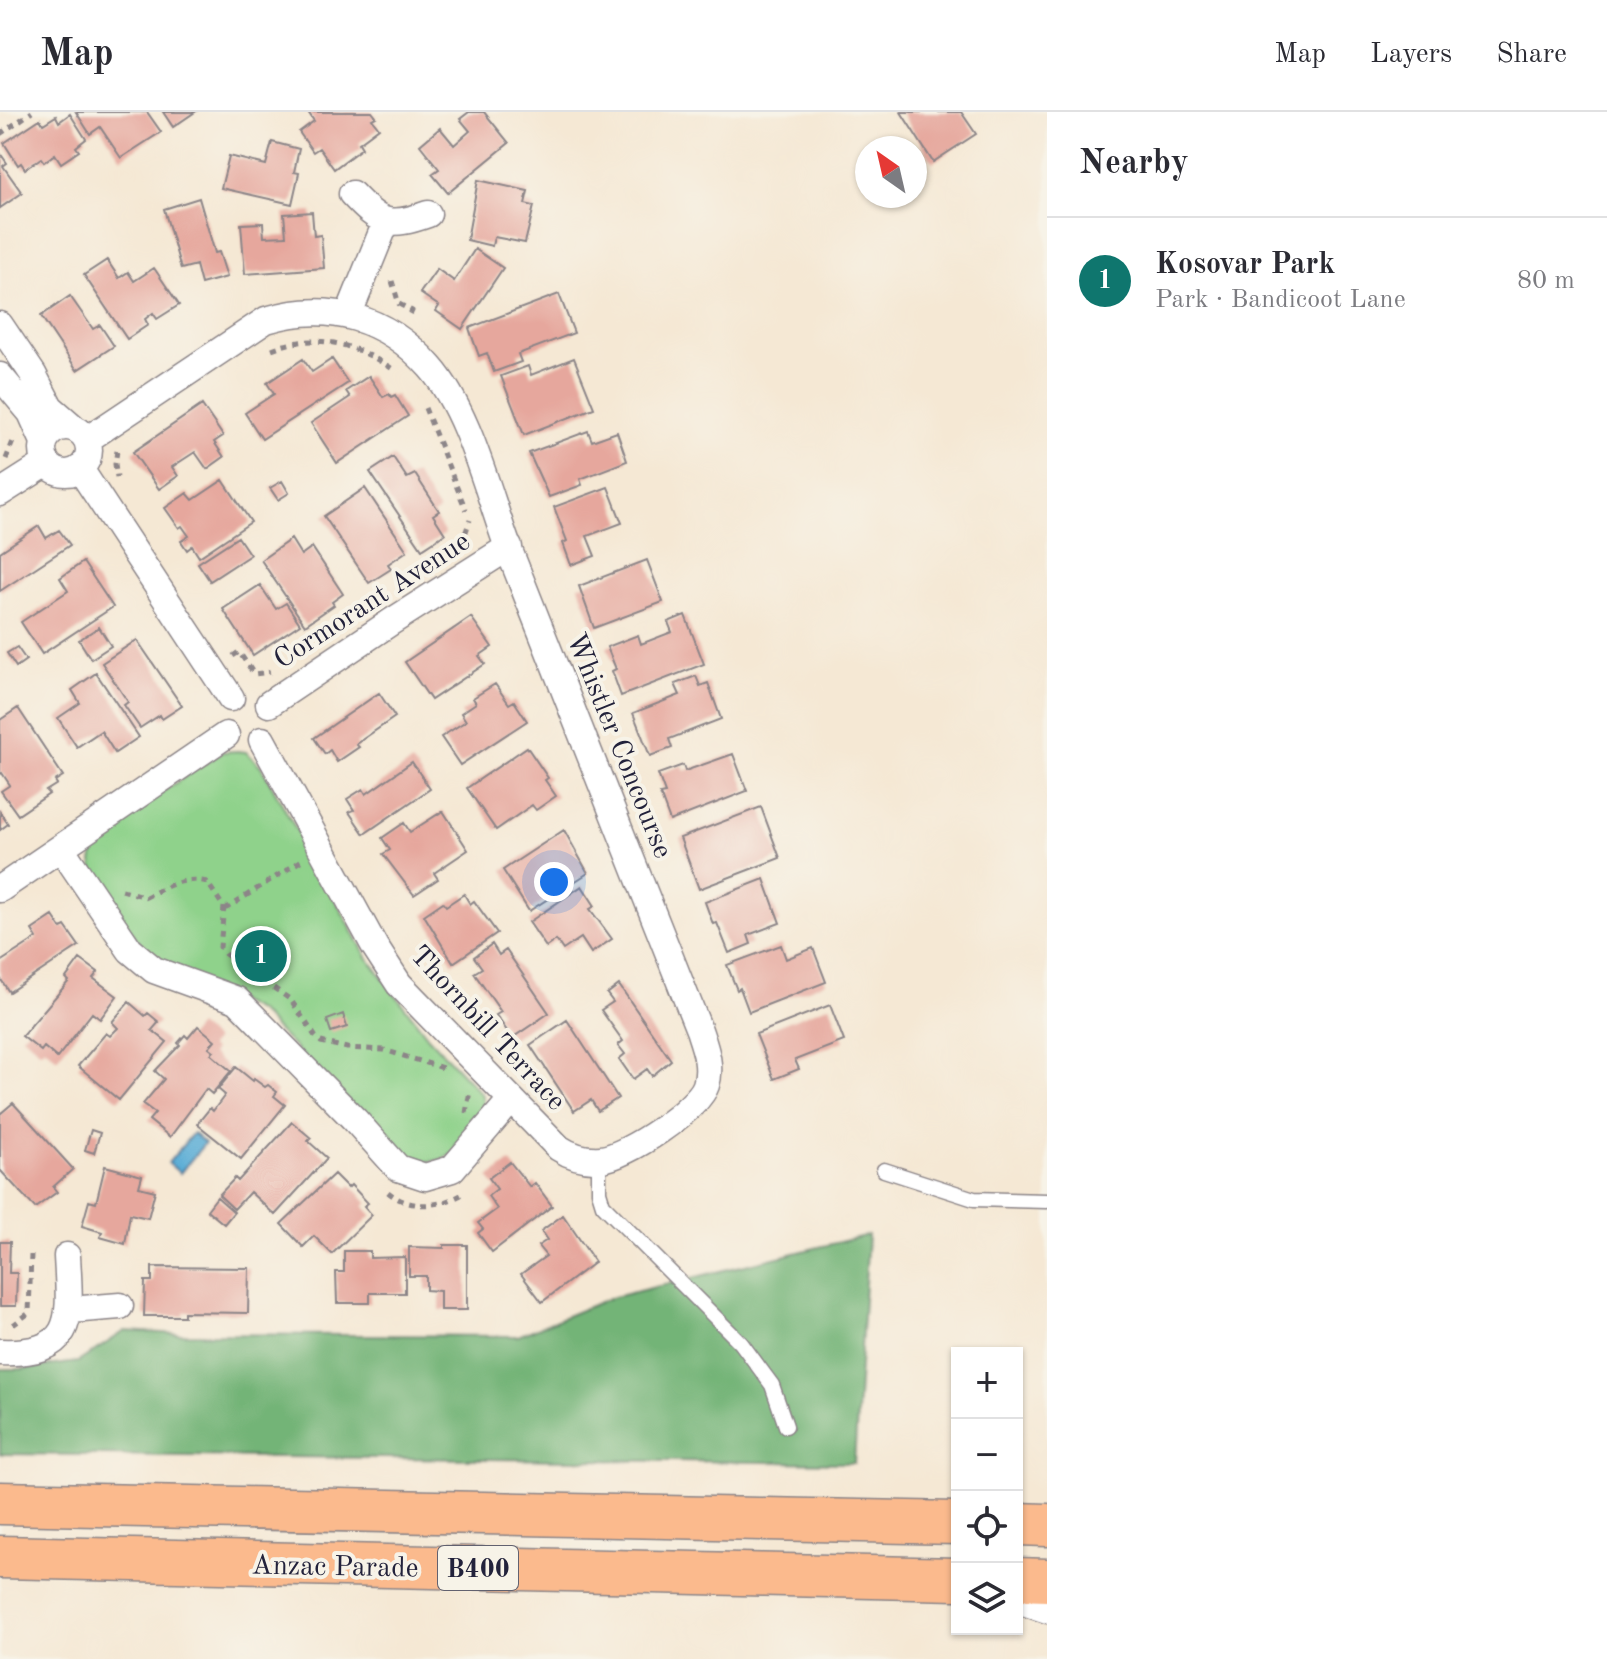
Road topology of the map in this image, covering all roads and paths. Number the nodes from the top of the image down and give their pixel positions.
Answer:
1 (32, 112) edge
2 (0, 134) edge
3 (352, 194) dead end
4 (428, 214) dead end
5 (386, 222) junction
6 (396, 271) dead end
7 (348, 316) junction
8 (0, 325) edge
9 (397, 337) junction
10 (265, 352) dead end
11 (381, 362) junction
12 (398, 373) dead end
13 (0, 376) edge
14 (419, 396) dead end
15 (80, 433) junction
16 (120, 447) dead end
17 (45, 453) junction
18 (80, 469) junction
19 (0, 493) edge
20 (101, 500) junction
21 (509, 547) junction
22 (471, 570) junction
23 (212, 669) junction
24 (300, 683) junction
25 (231, 698) junction
26 (269, 704) junction
27 (226, 735) junction
28 (262, 740) junction
29 (320, 847) junction
30 (61, 848) junction
31 (110, 885) dead end
32 (0, 889) edge
33 (224, 907) junction
34 (447, 1069) dead end
35 (465, 1080) dead end
36 (511, 1100) junction
37 (476, 1141) junction
38 (599, 1159) junction
39 (884, 1170) dead end
40 (1047, 1201) edge
41 (31, 1255) dead end
42 (67, 1256) dead end
43 (120, 1306) dead end
44 (70, 1310) junction
45 (0, 1325) edge
46 (0, 1352) edge
47 (786, 1426) dead end
48 (0, 1503) edge
49 (951, 1523) edge
50 (1023, 1524) edge
51 (1047, 1525) edge
52 (0, 1557) edge
53 (1023, 1579) edge
54 (1047, 1580) edge
55 (948, 1581) edge
56 (1023, 1602) edge
57 (1047, 1610) edge

1 - 2 path
3 - 5 street
4 - 5 street
5 - 7 street
6 - 9 path
7 - 9 street, Whistler Concourse
7 - 15 street, Whistler Concourse
8 - 15 street
9 - 11 path
9 - 21 street, Whistler Concourse
10 - 11 path
11 - 12 path
13 - 17 street
14 - 22 path
15 - 17 street
15 - 18 street
16 - 20 path
17 - 18 street
17 - 19 street
18 - 20 street
20 - 23 street
21 - 22 street, Cormorant Avenue
21 - 38 street, Whistler Concourse
22 - 24 street, Cormorant Avenue
23 - 24 path
23 - 25 street
24 - 26 street, Cormorant Avenue
25 - 26 street
25 - 27 street
26 - 28 street
27 - 28 street
27 - 30 street
28 - 29 street, Thornbill Terrace
29 - 33 path
29 - 36 street, Thornbill Terrace
30 - 32 street
30 - 37 street
31 - 33 path
33 - 34 path
35 - 37 path
36 - 37 street
36 - 38 street, Thornbill Terrace
38 - 47 lane
39 - 40 lane
41 - 45 path
42 - 44 street
43 - 44 street
44 - 46 street
48 - 49 main road, Anzac Parade / B400
50 - 51 main road
52 - 55 main road, Anzac Parade / B400
53 - 54 main road
56 - 57 street

